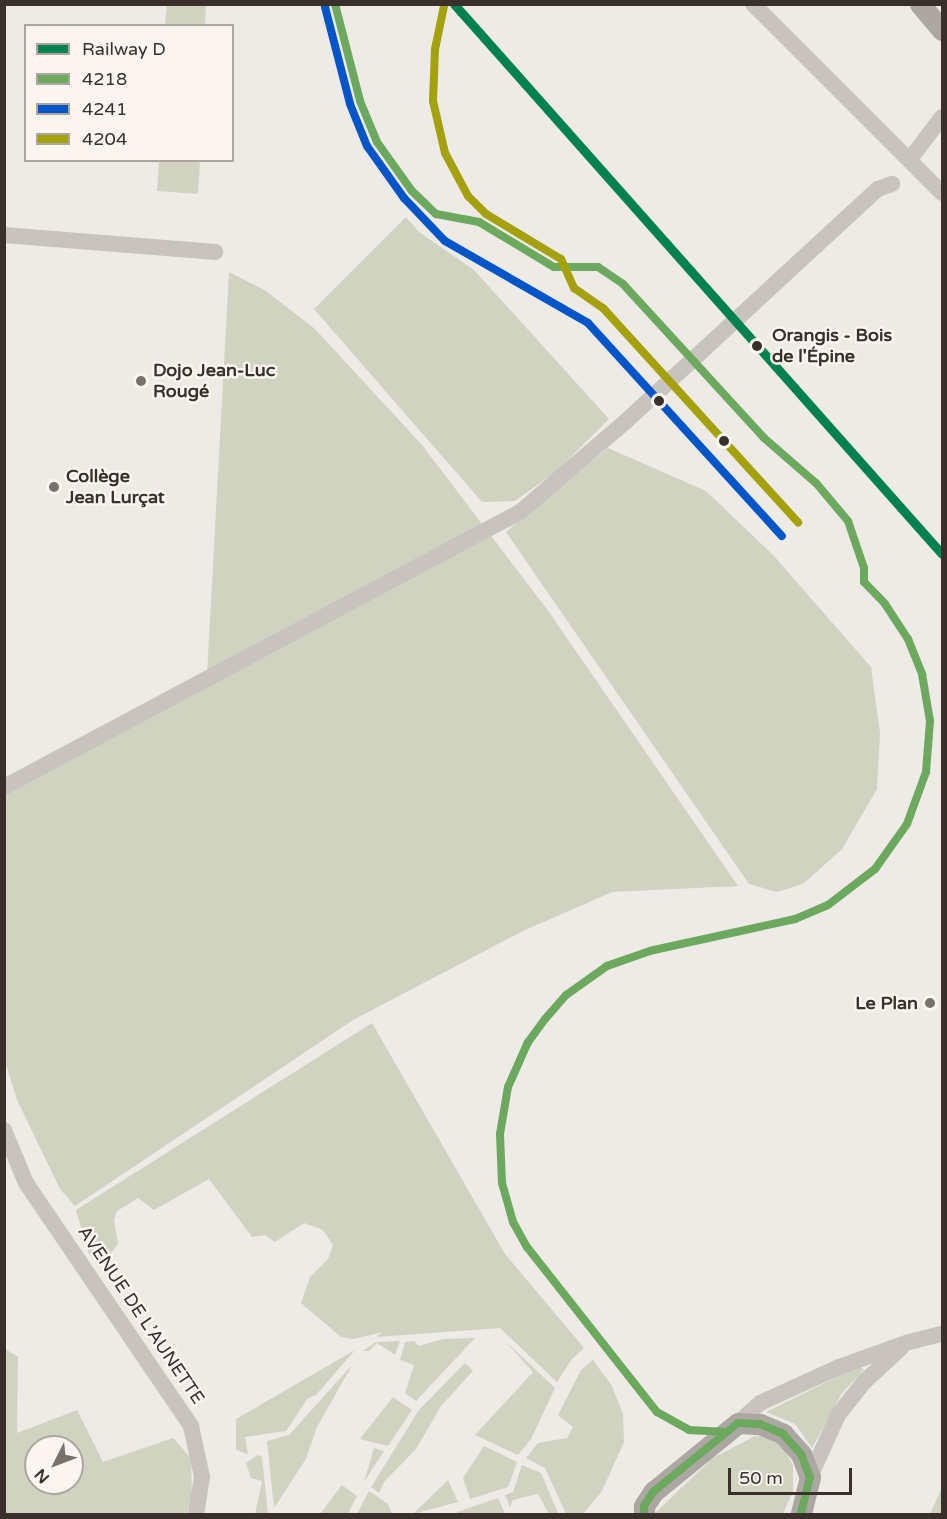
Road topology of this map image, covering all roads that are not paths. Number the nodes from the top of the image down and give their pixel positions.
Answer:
1 (753, 4) edge
2 (920, 4) edge
3 (942, 30) edge
4 (942, 117) edge
5 (910, 159) junction
6 (892, 184) dead end
7 (942, 193) edge
8 (4, 235) edge
9 (215, 252) dead end
10 (4, 787) edge
11 (4, 1130) edge
12 (942, 1334) edge
13 (909, 1342) junction
14 (738, 1423) junction
15 (810, 1477) junction
16 (641, 1512) edge
17 (196, 1515) edge
18 (801, 1515) edge

1 - 5 street
2 - 3 main road
4 - 5 street
5 - 7 street
6 - 10 street
8 - 9 street
11 - 17 street, AVENUE DE L’AUNETTE
12 - 13 street
13 - 14 street
13 - 15 street
14 - 15 main road
14 - 16 main road
15 - 18 main road

